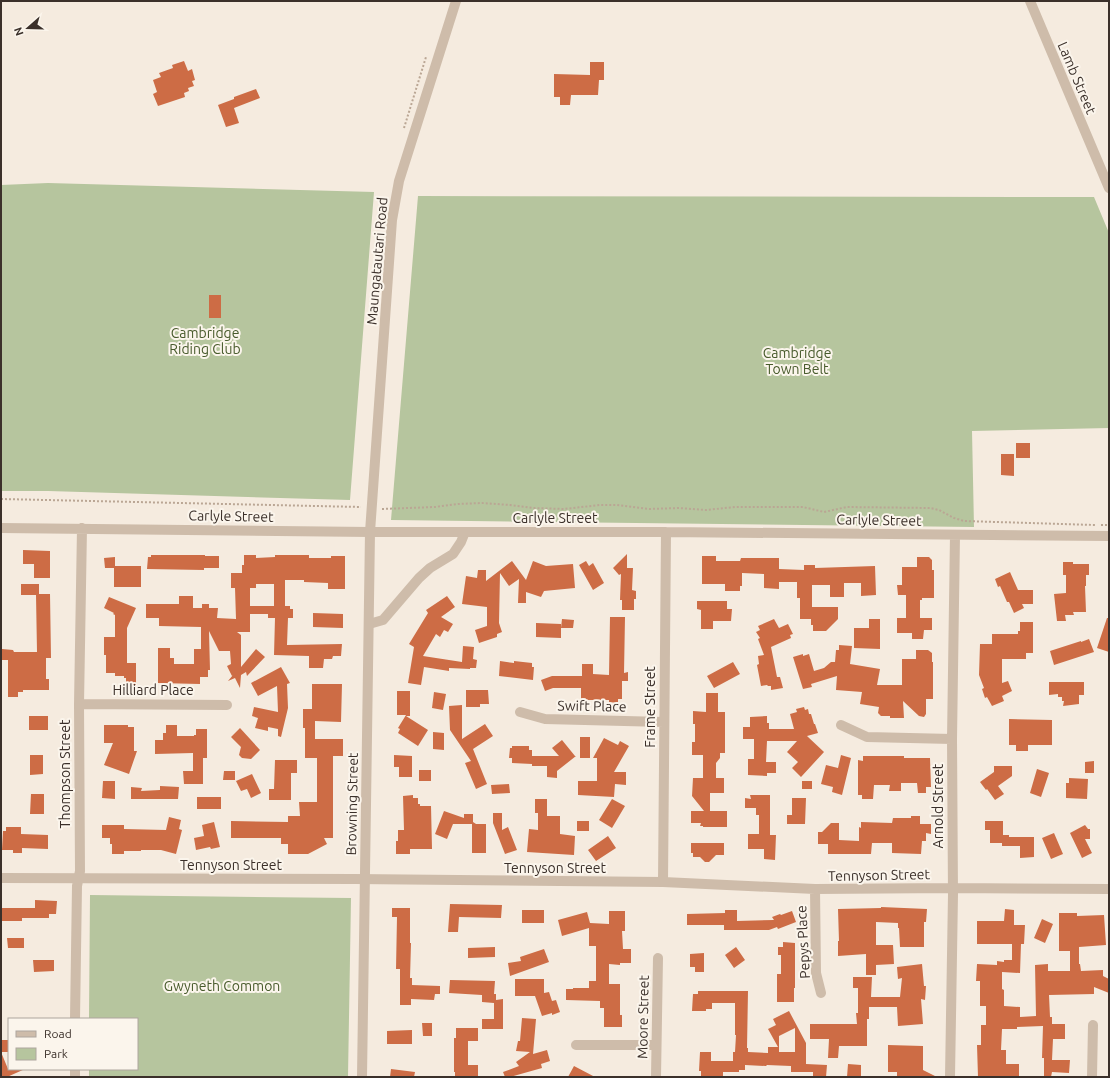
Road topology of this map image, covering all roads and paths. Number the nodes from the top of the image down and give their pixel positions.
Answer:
1 (456, 1) edge
2 (1030, 1) edge
3 (1109, 188) edge
4 (1, 499) edge
5 (361, 507) dead end
6 (380, 510) dead end
7 (1109, 525) edge
8 (1, 528) edge
9 (82, 528) junction
10 (370, 532) junction
11 (465, 532) junction
12 (666, 532) junction
13 (955, 535) junction
14 (1109, 536) edge
15 (368, 624) junction
16 (79, 704) junction
17 (227, 705) dead end
18 (520, 712) dead end
19 (664, 722) junction
20 (841, 725) dead end
21 (952, 739) junction
22 (1, 878) edge
23 (78, 878) junction
24 (365, 880) junction
25 (663, 882) junction
26 (952, 888) junction
27 (815, 889) junction
28 (1109, 889) edge
29 (658, 958) dead end
30 (821, 993) dead end
31 (75, 1018) edge
32 (1093, 1025) dead end
33 (576, 1045) dead end
34 (656, 1045) junction
35 (362, 1077) edge
36 (656, 1077) edge
37 (950, 1077) edge
38 (1092, 1077) edge

1 - 10 street, Maungatautari Road
2 - 3 street, Lamb Street
4 - 5 path
6 - 7 path
8 - 9 street, Carlyle Street
9 - 10 street, Carlyle Street
9 - 16 street, Thompson Street
10 - 11 street, Carlyle Street
10 - 15 street, Browning Street
11 - 12 street, Carlyle Street
11 - 15 street
12 - 13 street, Carlyle Street
12 - 19 street, Frame Street
13 - 14 street, Carlyle Street
13 - 21 street, Arnold Street
15 - 24 street, Browning Street
16 - 17 street, Hilliard Place
16 - 23 street, Thompson Street
18 - 19 street, Swift Place
19 - 25 street, Frame Street
20 - 21 street
21 - 26 street, Arnold Street
22 - 23 street, Tennyson Street
23 - 24 street, Tennyson Street
23 - 31 street, Thompson Street
24 - 25 street, Tennyson Street
24 - 35 street, Browning Street
25 - 27 street, Tennyson Street
26 - 27 street, Tennyson Street
26 - 28 street, Tennyson Street
26 - 37 street, Arnold Street
27 - 30 street, Pepys Place
29 - 34 street, Moore Street
32 - 38 street
33 - 34 street
34 - 36 street, Moore Street

